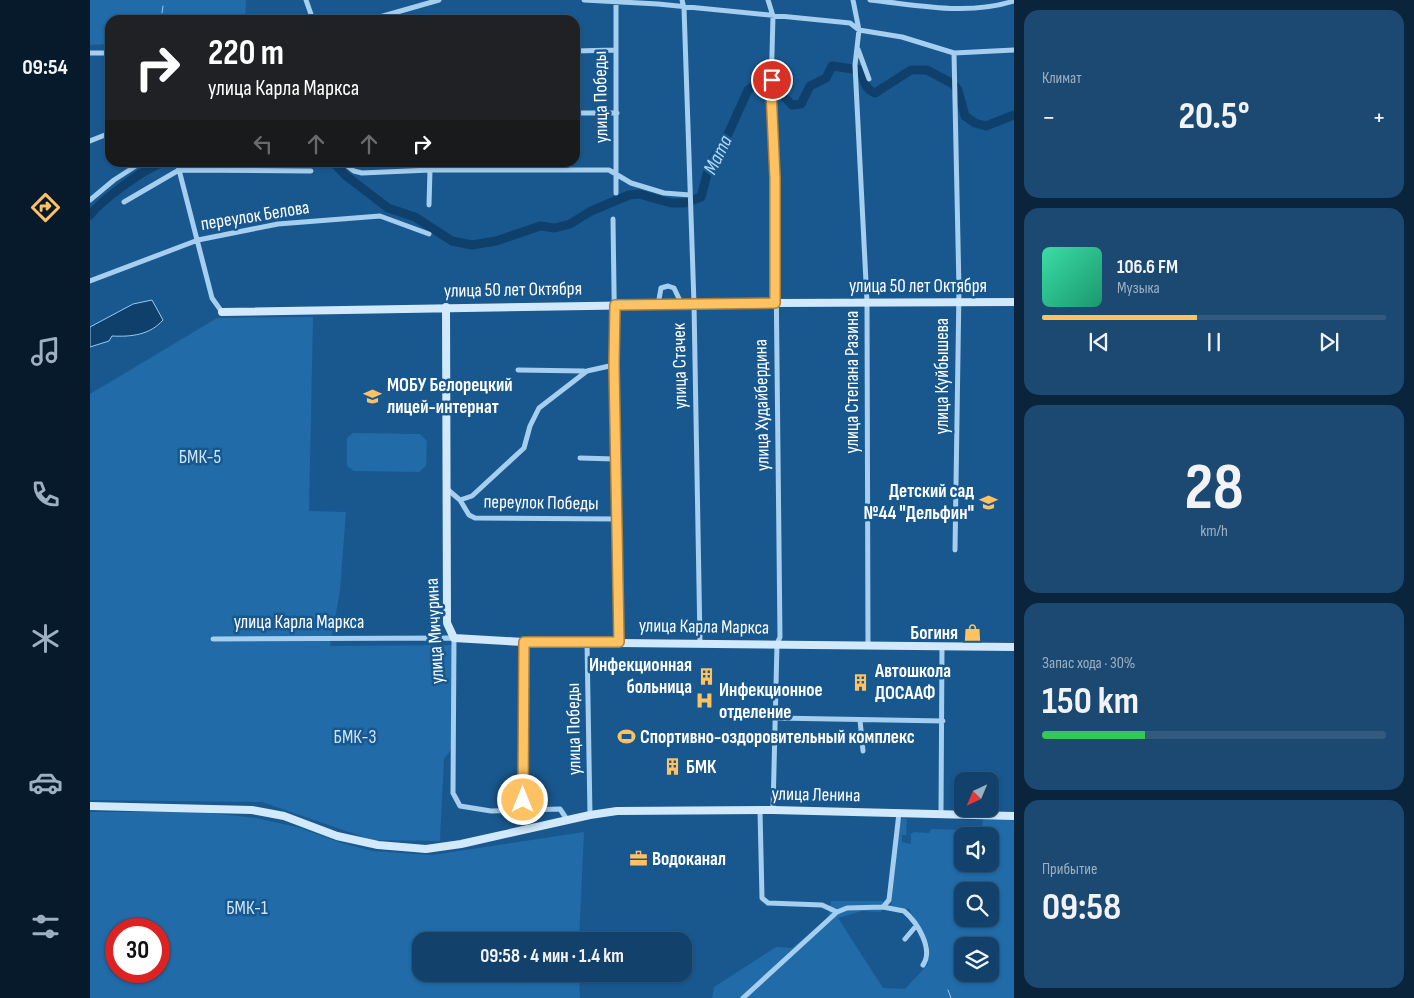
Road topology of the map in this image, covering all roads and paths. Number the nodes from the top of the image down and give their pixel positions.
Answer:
1 (306, 0) edge
2 (439, 0) edge
3 (584, 0) edge
4 (682, 0) edge
5 (768, 0) edge
6 (853, 0) edge
7 (870, 0) edge
8 (616, 1) edge
9 (1014, 1) edge
10 (684, 8) junction
11 (311, 15) edge
12 (386, 15) edge
13 (773, 16) junction
14 (859, 30) junction
15 (858, 47) junction
16 (615, 50) junction
17 (1014, 50) edge
18 (580, 51) edge
19 (90, 53) edge
20 (105, 53) edge
21 (954, 53) junction
22 (868, 79) dead end
23 (580, 113) edge
24 (617, 113) junction
25 (105, 135) edge
26 (90, 141) edge
27 (134, 167) edge
28 (179, 167) edge
29 (349, 167) edge
30 (179, 170) junction
31 (430, 170) junction
32 (311, 171) dead end
33 (616, 173) junction
34 (616, 193) dead end
35 (690, 195) junction
36 (90, 200) edge
37 (124, 202) dead end
38 (429, 204) dead end
39 (613, 219) dead end
40 (429, 234) dead end
41 (198, 240) junction
42 (90, 281) edge
43 (867, 302) junction
44 (957, 302) junction
45 (1014, 302) edge
46 (775, 303) junction
47 (682, 304) junction
48 (694, 304) junction
49 (615, 305) junction
50 (658, 305) junction
51 (446, 307) junction
52 (222, 312) joint
53 (614, 365) junction
54 (518, 370) dead end
55 (587, 371) junction
56 (580, 458) dead end
57 (615, 459) junction
58 (447, 489) junction
59 (460, 500) junction
60 (616, 519) junction
61 (955, 550) dead end
62 (454, 638) junction
63 (213, 639) dead end
64 (524, 642) junction
65 (587, 642) junction
66 (619, 642) junction
67 (700, 642) junction
68 (777, 644) junction
69 (868, 646) junction
70 (942, 646) junction
71 (1014, 647) edge
72 (776, 718) junction
73 (860, 720) junction
74 (943, 721) junction
75 (863, 751) dead end
76 (90, 806) edge
77 (529, 810) junction
78 (760, 810) junction
79 (773, 810) junction
80 (899, 813) junction
81 (941, 814) junction
82 (590, 815) junction
83 (1014, 816) edge
84 (568, 821) junction
85 (884, 907) junction
86 (837, 912) junction
87 (916, 926) junction
88 (905, 939) dead end
89 (923, 965) dead end
90 (743, 998) edge

1 - 11 street
2 - 12 street
3 - 8 street
4 - 10 street, улица Стачек
5 - 13 street, улица Худайбердина
6 - 14 street, улица Степана Разина
7 - 9 street
8 - 10 street
8 - 16 street, улица Победы
10 - 13 street
10 - 35 street, улица Стачек
13 - 14 street
13 - 46 street, улица Худайбердина
14 - 15 street, улица Степана Разина
14 - 21 street
15 - 22 street
15 - 43 street, улица Степана Разина
16 - 18 street
16 - 24 street, улица Победы
17 - 21 street
19 - 20 street
21 - 44 street, улица Куйбышева
23 - 24 street
24 - 33 street, улица Победы
25 - 26 street
27 - 36 street
28 - 30 street
29 - 31 street
30 - 32 street
30 - 37 street
30 - 41 street
31 - 33 street
31 - 38 street
33 - 34 street, улица Победы
33 - 35 street
35 - 48 street, улица Стачек
39 - 49 street
40 - 41 street, переулок Белова
41 - 42 street, переулок Белова
41 - 52 street
43 - 44 street, улица 50 лет Октября
43 - 46 street, улица 50 лет Октября
43 - 69 street, улица Степана Разина
44 - 45 street, улица 50 лет Октября
44 - 61 street, улица Куйбышева
46 - 48 street, улица 50 лет Октября
46 - 68 street, улица Худайбердина
47 - 48 street, улица 50 лет Октября
47 - 50 street, улица 50 лет Октября
47 - 50 street
48 - 67 street, улица Стачек
49 - 50 street, улица 50 лет Октября
49 - 51 street, улица 50 лет Октября
49 - 53 street
51 - 52 street, улица 50 лет Октября
51 - 58 street, улица Мичурина
53 - 55 street
53 - 57 street
54 - 55 street
55 - 59 street
56 - 57 street
57 - 60 street
58 - 59 street, переулок Победы
58 - 62 street, улица Мичурина
59 - 60 street, переулок Победы
60 - 66 street
62 - 63 street, улица Карла Маркса
62 - 64 street, улица Карла Маркса
62 - 77 street, улица Мичурина
64 - 65 street, улица Карла Маркса
64 - 77 street
65 - 66 street, улица Карла Маркса
65 - 82 street, улица Победы
66 - 67 street, улица Карла Маркса
67 - 68 street, улица Карла Маркса
68 - 69 street, улица Карла Маркса
68 - 72 street, улица Худайбердина
69 - 70 street, улица Карла Маркса
70 - 71 street, улица Карла Маркса
70 - 74 street
72 - 73 street
72 - 79 street, улица Худайбердина
73 - 74 street
73 - 75 street
74 - 81 street
76 - 84 street, улица Ленина
77 - 84 street, улица Мичурина
78 - 79 street, улица Ленина
78 - 82 street, улица Ленина
78 - 86 street
79 - 80 street, улица Ленина
80 - 81 street, улица Ленина
80 - 85 street
81 - 83 street, улица Ленина
82 - 84 street, улица Ленина
85 - 86 street
85 - 87 street
86 - 90 street
87 - 88 street
87 - 89 street

